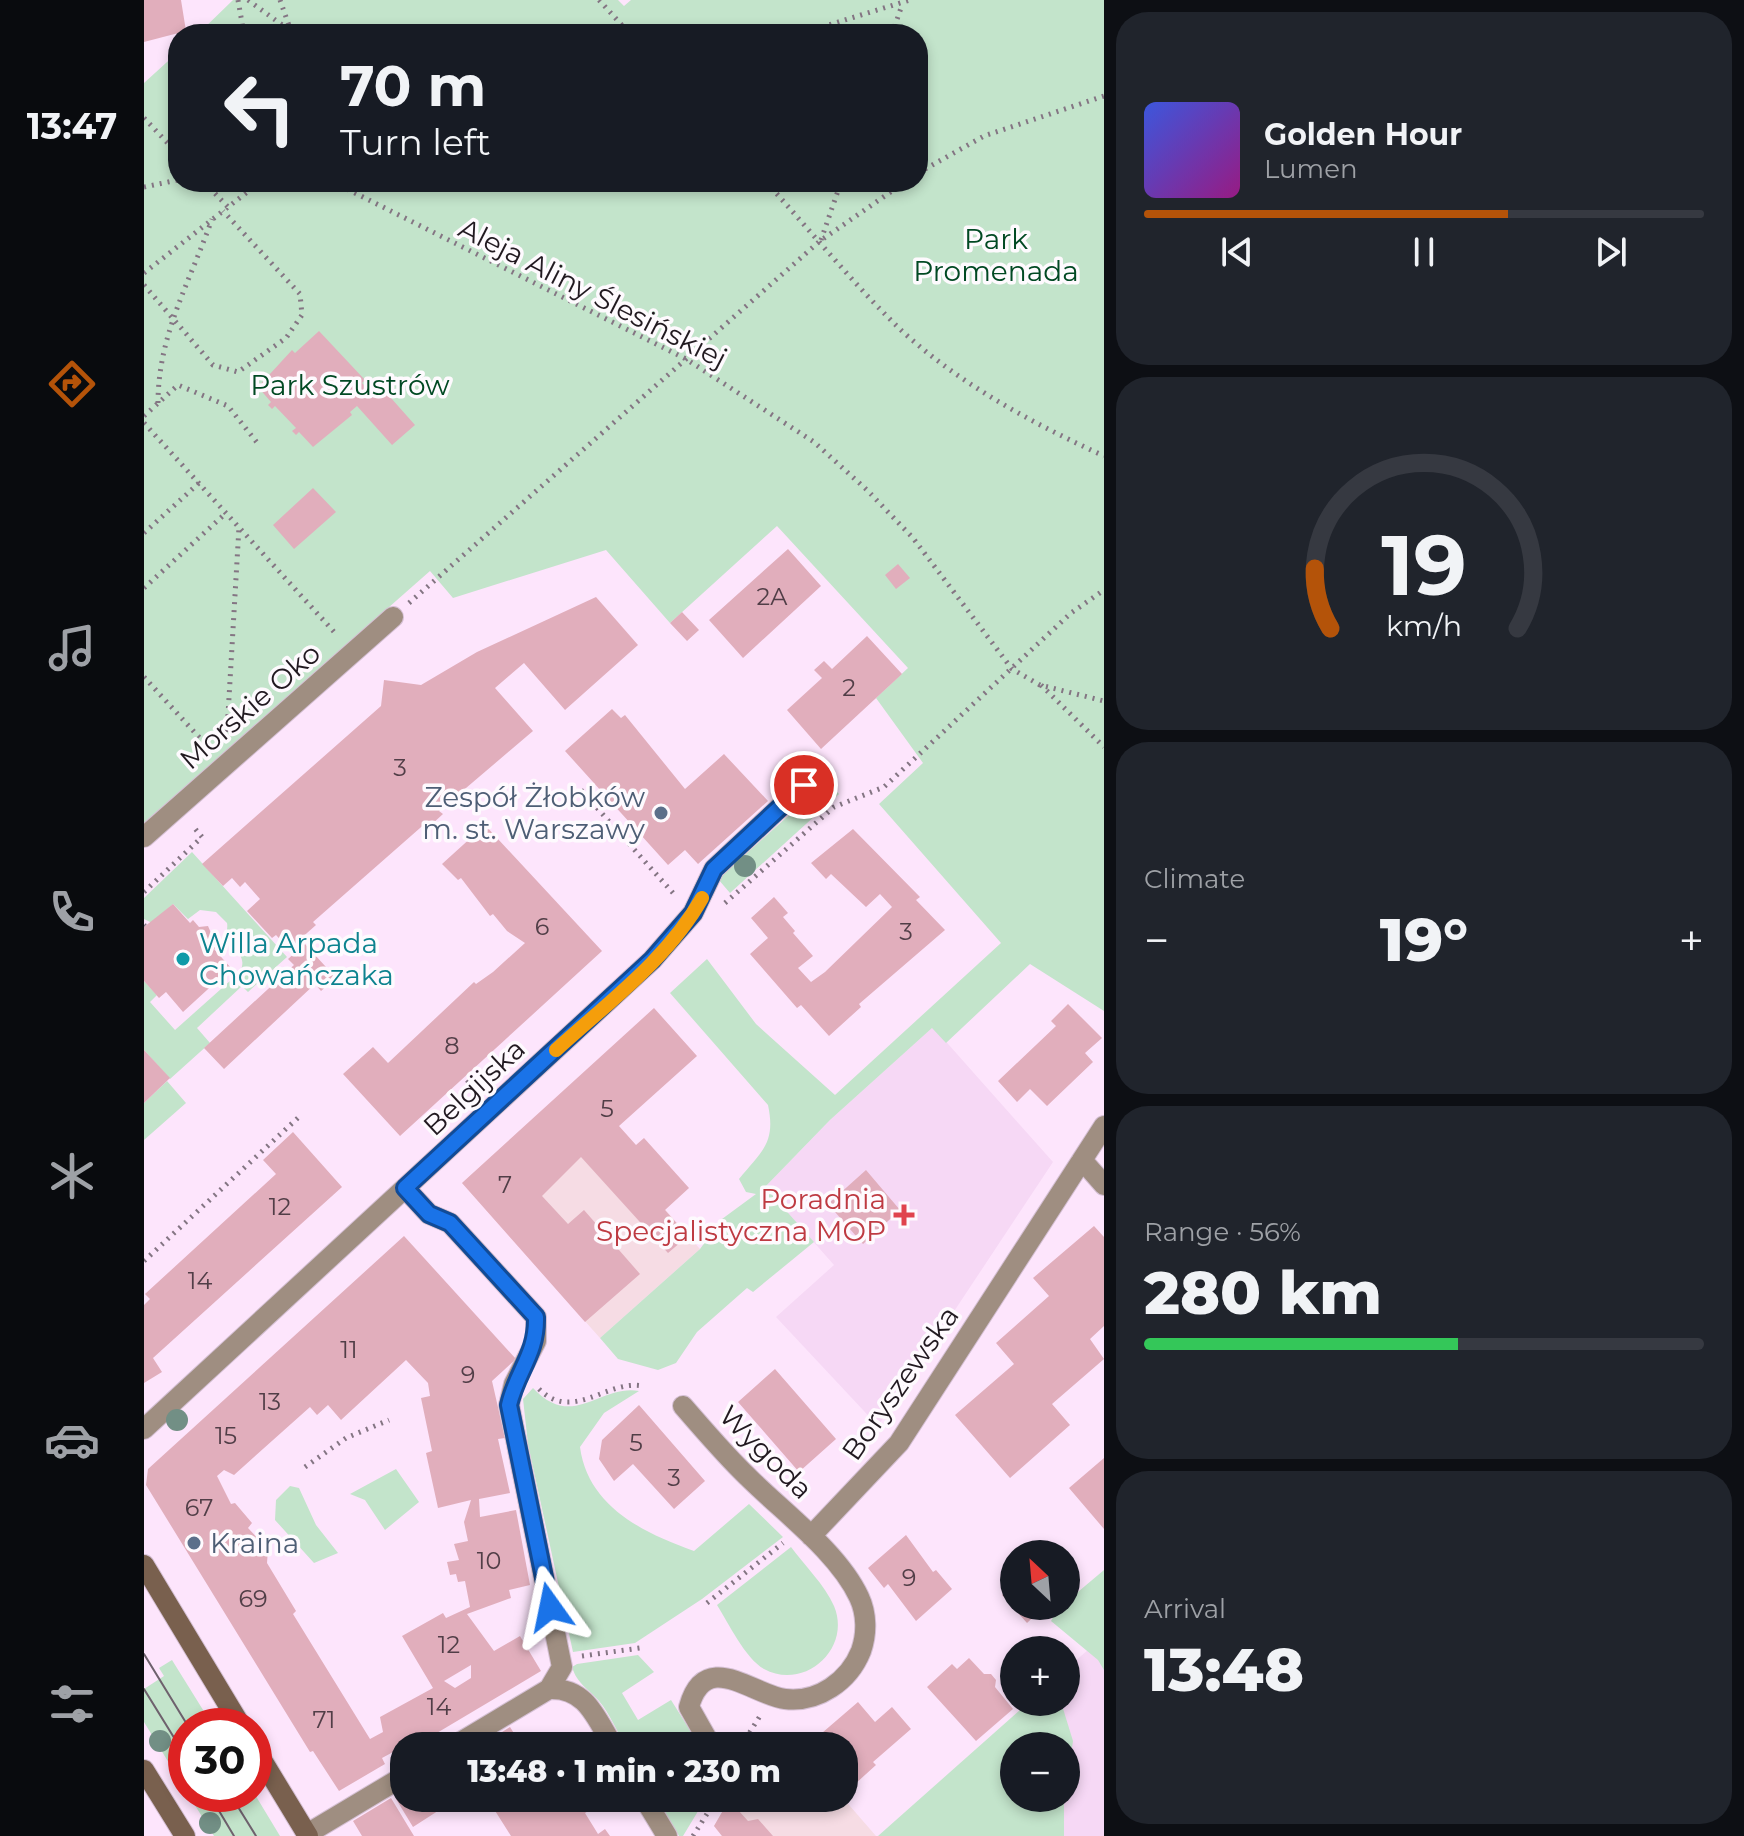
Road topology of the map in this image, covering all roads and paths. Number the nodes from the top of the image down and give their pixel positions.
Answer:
1 (238, 0) edge
2 (248, 0) edge
3 (280, 0) edge
4 (599, 0) edge
5 (910, 0) edge
6 (903, 4) junction
7 (242, 24) edge
8 (280, 24) edge
9 (288, 24) edge
10 (621, 24) edge
11 (834, 24) edge
12 (896, 24) edge
13 (1104, 96) edge
14 (144, 118) edge
15 (168, 143) edge
16 (928, 167) edge
17 (168, 182) edge
18 (144, 187) edge
19 (212, 192) edge
20 (247, 192) edge
21 (350, 192) edge
22 (775, 192) edge
23 (837, 192) edge
24 (891, 192) edge
25 (225, 209) junction
26 (212, 219) junction
27 (820, 241) junction
28 (144, 273) edge
29 (144, 285) edge
30 (172, 317) junction
31 (686, 359) junction
32 (158, 403) junction
33 (144, 416) edge
34 (144, 423) edge
35 (259, 445) dead end
36 (1104, 456) edge
37 (199, 483) junction
38 (226, 513) junction
39 (239, 527) junction
40 (144, 533) edge
41 (144, 588) edge
42 (1104, 590) edge
43 (393, 617) joint
44 (353, 652) junction
45 (1012, 669) junction
46 (144, 677) edge
47 (1040, 685) junction
48 (1104, 701) edge
49 (1104, 747) edge
50 (225, 765) junction
51 (820, 770) dead end
52 (581, 790) dead end
53 (144, 837) edge
54 (189, 849) dead end
55 (144, 892) edge
56 (673, 893) dead end
57 (726, 904) dead end
58 (301, 1115) dead end
59 (1104, 1126) edge
60 (1082, 1160) junction
61 (1104, 1185) edge
62 (405, 1188) junction
63 (144, 1261) edge
64 (536, 1385) dead end
65 (643, 1386) dead end
66 (683, 1406) dead end
67 (389, 1420) dead end
68 (144, 1429) edge
69 (305, 1467) dead end
70 (811, 1536) junction
71 (784, 1542) dead end
72 (144, 1565) edge
73 (707, 1603) dead end
74 (640, 1648) dead end
75 (567, 1658) junction
76 (549, 1689) junction
77 (230, 1708) edge
78 (762, 1711) dead end
79 (477, 1732) edge
80 (605, 1732) edge
81 (703, 1732) edge
82 (749, 1732) edge
83 (272, 1777) edge
84 (148, 1781) edge
85 (390, 1785) edge
86 (652, 1812) edge
87 (708, 1812) edge
88 (307, 1835) edge
89 (185, 1836) edge
90 (667, 1836) edge
91 (693, 1836) edge

1 - 7 path
2 - 8 path
3 - 9 path
4 - 10 path
5 - 6 path
6 - 11 path
6 - 12 path
13 - 16 path
14 - 15 path
17 - 18 path
19 - 25 path
20 - 25 path
21 - 31 path, Aleja Aliny Ślesińskiej
22 - 27 path
23 - 27 path
24 - 27 path
25 - 26 path
25 - 30 path
26 - 28 path
26 - 30 path
27 - 31 path
27 - 36 path
29 - 30 path
30 - 32 path
31 - 43 path
31 - 45 path, Aleja Aliny Ślesińskiej
32 - 33 path
32 - 35 path
34 - 37 path
37 - 38 path
37 - 40 path
38 - 39 path
38 - 41 path
39 - 44 path
39 - 50 path
42 - 45 path
43 - 44 street, Morskie Oko
44 - 50 street, Morskie Oko
45 - 47 path, Aleja Aliny Ślesińskiej
45 - 57 path
46 - 50 path
47 - 48 path, Aleja Aliny Ślesińskiej
47 - 49 path
50 - 53 street, Morskie Oko
51 - 62 street, Belgijska
52 - 56 path
54 - 55 path
58 - 63 path
59 - 60 street, Boryszewska
60 - 61 street
60 - 70 street, Boryszewska
62 - 68 street, Belgijska
62 - 75 street
64 - 65 path
66 - 70 street, Wygoda
67 - 69 path
70 - 81 street
71 - 73 path
72 - 77 main road
74 - 75 path
75 - 76 street
76 - 79 street
76 - 80 street
78 - 82 path
83 - 88 main road
84 - 89 main road
85 - 88 street
86 - 90 street
87 - 91 path

